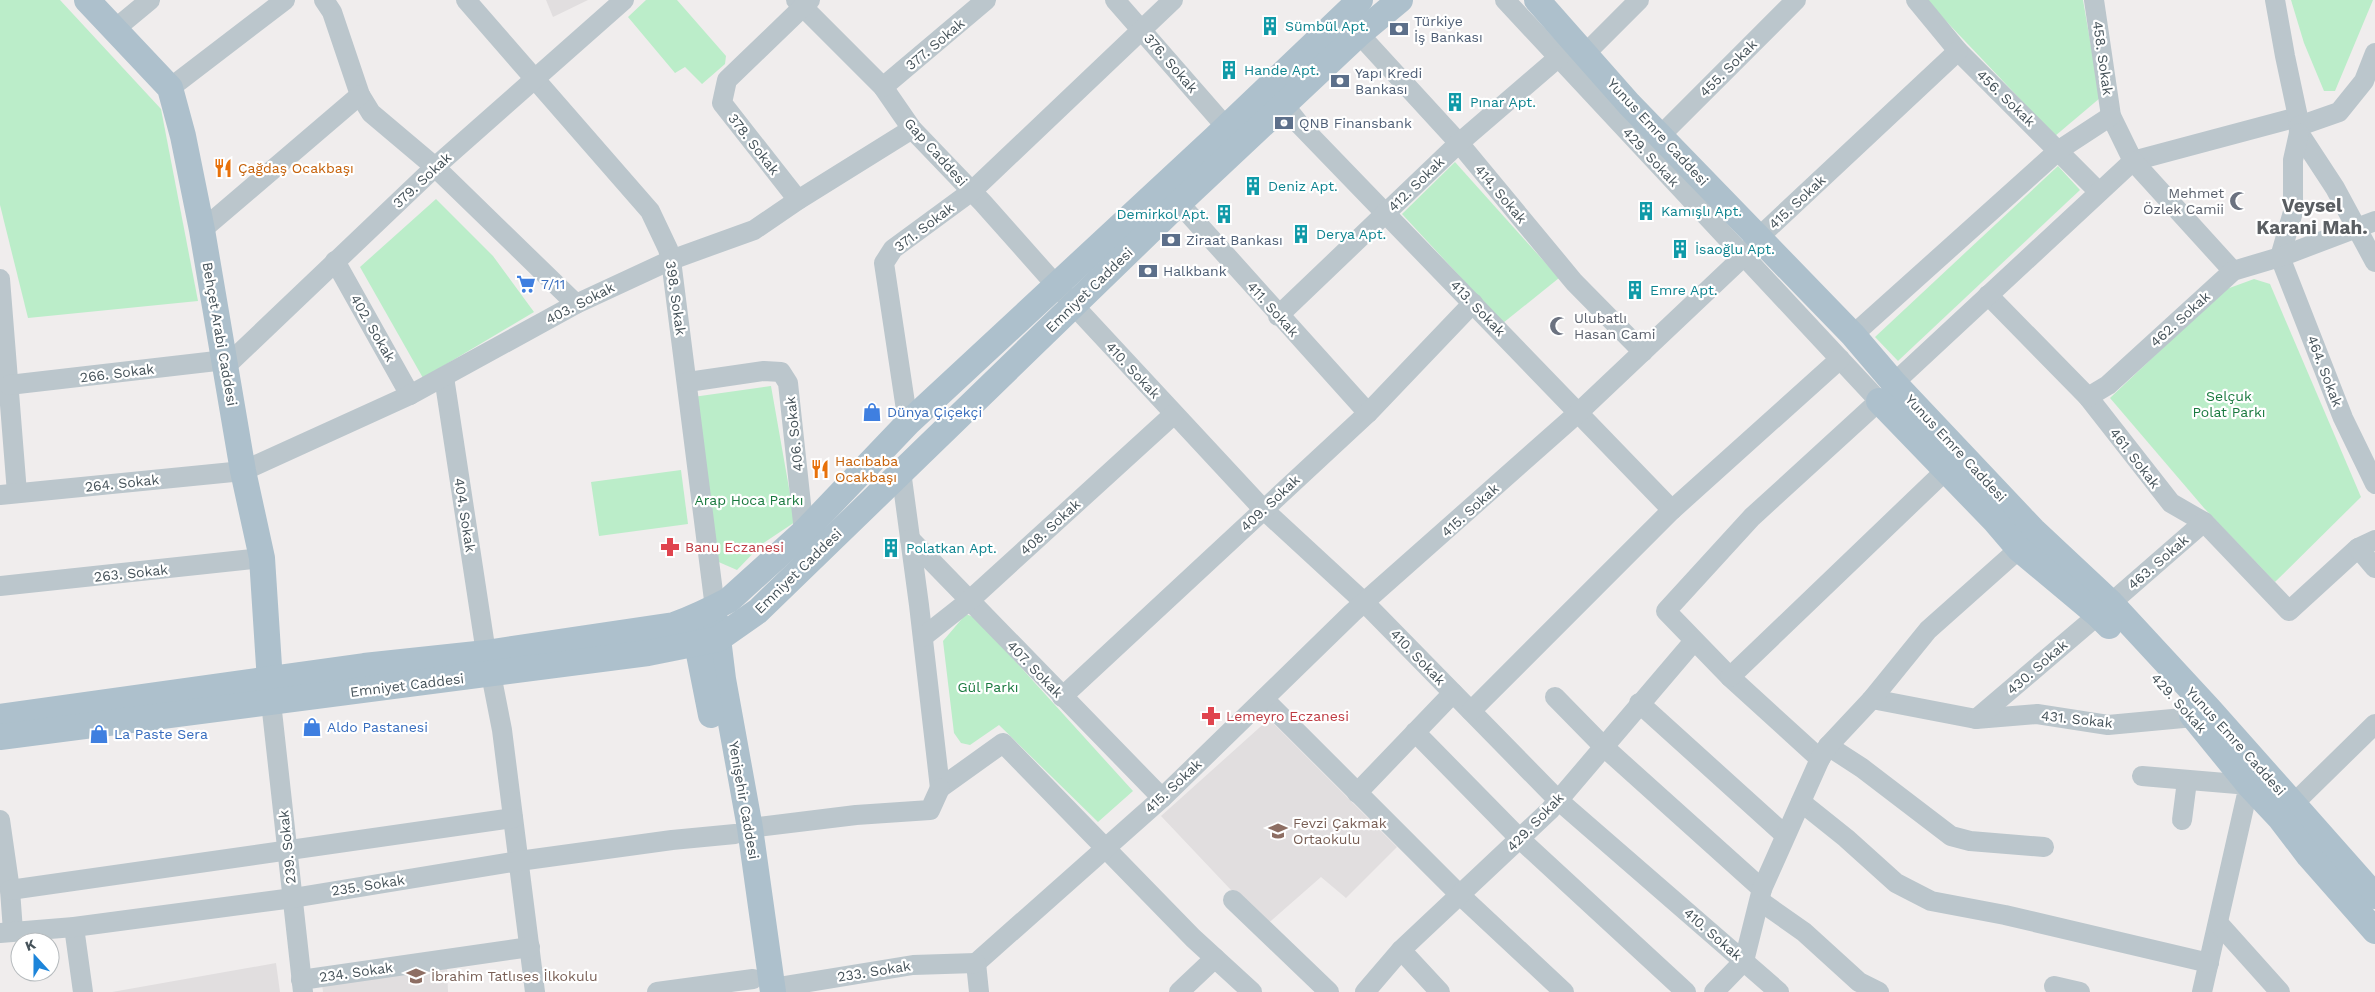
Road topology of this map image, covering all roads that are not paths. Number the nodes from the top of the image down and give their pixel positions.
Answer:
1 (87, 0) edge
2 (150, 0) edge
3 (284, 0) edge
4 (324, 0) edge
5 (466, 0) edge
6 (624, 0) edge
7 (986, 0) edge
8 (1115, 0) edge
9 (1173, 0) edge
10 (1360, 0) edge
11 (1400, 0) edge
12 (1506, 0) edge
13 (1538, 0) edge
14 (1639, 0) edge
15 (1796, 0) edge
16 (1916, 0) edge
17 (2094, 0) edge
18 (2275, 0) edge
19 (803, 2) edge
20 (115, 29) junction
21 (1143, 30) junction
22 (1360, 34) junction
23 (1958, 51) junction
24 (2375, 53) edge
25 (1585, 54) junction
26 (1559, 57) junction
27 (534, 80) junction
28 (170, 88) junction
29 (883, 88) junction
30 (360, 95) junction
31 (1285, 106) junction
32 (2111, 116) junction
33 (2299, 125) junction
34 (1226, 127) junction
35 (912, 129) junction
36 (1660, 136) junction
37 (1459, 143) junction
38 (2059, 150) junction
39 (2133, 161) junction
40 (435, 167) junction
41 (972, 191) junction
42 (2100, 192) junction
43 (798, 200) junction
44 (1179, 204) junction
45 (1386, 213) junction
46 (2367, 225) edge
47 (202, 230) junction
48 (1751, 247) junction
49 (2280, 257) junction
50 (671, 260) junction
51 (335, 261) junction
52 (2375, 262) edge
53 (2233, 271) junction
54 (0, 279) edge
55 (1056, 285) junction
56 (1988, 296) junction
57 (1473, 303) junction
58 (576, 304) junction
59 (1073, 305) junction
60 (1278, 316) junction
61 (1853, 335) junction
62 (1643, 352) junction
63 (1840, 359) junction
64 (226, 363) junction
65 (444, 377) junction
66 (688, 382) junction
67 (9, 385) junction
68 (1887, 392) junction
69 (410, 395) junction
70 (2088, 398) junction
71 (1579, 412) junction
72 (1368, 413) junction
73 (1174, 414) junction
74 (908, 423) junction
75 (1946, 470) junction
76 (243, 471) junction
77 (901, 471) junction
78 (2375, 484) edge
79 (8, 494) edge
80 (1264, 509) junction
81 (1672, 510) junction
82 (2204, 522) junction
83 (804, 532) junction
84 (910, 539) junction
85 (2367, 544) edge
86 (2019, 550) junction
87 (262, 558) junction
88 (2375, 568) edge
89 (0, 586) edge
90 (970, 600) junction
91 (1365, 603) junction
92 (2105, 609) junction
93 (706, 612) junction
94 (923, 637) junction
95 (708, 641) junction
96 (1694, 641) junction
97 (489, 663) junction
98 (1730, 677) junction
99 (270, 692) junction
100 (1453, 693) junction
101 (1062, 697) junction
102 (1556, 698) dead end
103 (1264, 699) junction
104 (1872, 699) junction
105 (1639, 703) junction
106 (1471, 711) junction
107 (0, 717) edge
108 (2194, 717) junction
109 (1976, 719) junction
110 (2375, 724) edge
111 (1415, 732) junction
112 (0, 737) edge
113 (1604, 747) junction
114 (1824, 752) junction
115 (2142, 776) dead end
116 (2187, 781) junction
117 (2249, 785) junction
118 (940, 788) junction
119 (1357, 792) junction
120 (1162, 798) junction
121 (1558, 800) junction
122 (1801, 802) junction
123 (2286, 811) junction
124 (513, 818) junction
125 (0, 820) edge
126 (2182, 820) dead end
127 (743, 831) junction
128 (1786, 835) junction
129 (1520, 839) junction
130 (1106, 847) junction
131 (2044, 847) dead end
132 (287, 850) junction
133 (519, 861) junction
134 (2371, 885) edge
135 (10, 890) junction
136 (1460, 895) junction
137 (1761, 895) junction
138 (293, 898) junction
139 (1233, 900) dead end
140 (2219, 924) junction
141 (74, 927) junction
142 (2375, 931) edge
143 (6, 932) edge
144 (530, 947) junction
145 (1401, 950) junction
146 (1215, 958) junction
147 (1744, 961) junction
148 (976, 963) junction
149 (2209, 963) junction
150 (302, 986) edge
151 (2054, 986) dead end
152 (1855, 987) edge
153 (763, 988) edge
154 (83, 992) edge
155 (536, 992) edge
156 (657, 992) edge
157 (980, 992) edge
158 (1178, 992) edge
159 (1252, 992) edge
160 (1329, 992) edge
161 (1365, 992) edge
162 (1440, 992) edge
163 (1564, 992) edge
164 (1686, 992) edge
165 (1714, 992) edge
166 (1779, 992) edge
167 (1879, 992) edge
168 (2080, 992) edge
169 (2202, 992) edge
170 (2280, 992) edge

1 - 20 main road, Behçet Arabi Caddesi
2 - 20 street
3 - 28 street
4 - 30 street
5 - 27 street, 398. Sokak
6 - 27 street, 379. Sokak
7 - 29 street, 377. Sokak
8 - 21 street, 376. Sokak
9 - 21 street, 371. Sokak
10 - 34 main road, Emniyet Caddesi
11 - 22 main road, Emniyet Caddesi
12 - 26 street, 429. Sokak
13 - 25 main road, Yunus Emre Caddesi
14 - 25 street
15 - 36 street, 455. Sokak
16 - 23 street, 456. Sokak
17 - 32 street, 458. Sokak
18 - 33 street
19 - 29 street, Gap Caddesi
19 - 43 street, 378. Sokak
20 - 28 main road, Behçet Arabi Caddesi
21 - 34 street, 376. Sokak
21 - 41 street, 371. Sokak
22 - 31 main road, Emniyet Caddesi
22 - 37 street, 414. Sokak
23 - 38 street, 456. Sokak
23 - 48 street, 415. Sokak
24 - 33 street
25 - 36 main road, Yunus Emre Caddesi
26 - 37 street, 412. Sokak
26 - 48 street, 429. Sokak
27 - 40 street, 379. Sokak
27 - 50 street, 398. Sokak
28 - 47 main road, Behçet Arabi Caddesi
29 - 35 street, Gap Caddesi
30 - 40 street
30 - 47 street
31 - 44 main road, Emniyet Caddesi
31 - 45 street, 413. Sokak
32 - 38 street
32 - 39 street, 458. Sokak
33 - 39 street
33 - 46 street
33 - 49 street
34 - 55 main road, Emniyet Caddesi
35 - 41 street, Gap Caddesi
35 - 43 street, 403. Sokak
36 - 48 main road, Yunus Emre Caddesi
37 - 45 street, 412. Sokak
37 - 62 street, 414. Sokak
38 - 42 street, 456. Sokak
38 - 61 street
39 - 42 street
39 - 53 street, 458. Sokak
40 - 51 street, 379. Sokak
40 - 58 street
41 - 55 street, Gap Caddesi
41 - 74 street, 371. Sokak
42 - 56 street
43 - 50 street, 403. Sokak
44 - 59 main road, Emniyet Caddesi
44 - 60 street, 411. Sokak
45 - 57 street, 413. Sokak
45 - 60 street, 412. Sokak
46 - 49 street, 462. Sokak
46 - 52 street
47 - 64 main road, Behçet Arabi Caddesi
48 - 61 main road, Yunus Emre Caddesi
48 - 62 street, 415. Sokak
48 - 63 street, 429. Sokak
49 - 53 street, 462. Sokak
49 - 78 street, 464. Sokak
50 - 58 street, 403. Sokak
50 - 66 street, 398. Sokak
51 - 64 street, 379. Sokak
51 - 69 street, 402. Sokak
53 - 70 street, 462. Sokak
54 - 67 street
55 - 59 street, Gap Caddesi
55 - 74 main road, Emniyet Caddesi
56 - 68 street
56 - 70 street, 461. Sokak
57 - 71 street, 413. Sokak
57 - 72 street, 409. Sokak
58 - 65 street, 403. Sokak
59 - 73 street, 410. Sokak
59 - 77 main road, Emniyet Caddesi
60 - 72 street, 411. Sokak
61 - 68 main road, Yunus Emre Caddesi
62 - 71 street, 415. Sokak
63 - 68 street, 429. Sokak
63 - 81 street
64 - 67 street, 266. Sokak
64 - 76 main road, Behçet Arabi Caddesi
65 - 69 street, 403. Sokak
65 - 97 street, 404. Sokak
66 - 83 street, 406. Sokak
66 - 93 street, 398. Sokak
67 - 79 street
68 - 75 main road, 429. Sokak
68 - 92 main road, Yunus Emre Caddesi
68 - 96 street
69 - 76 street, 403. Sokak
70 - 82 street, 461. Sokak
71 - 81 street, 413. Sokak
71 - 91 street, 415. Sokak
72 - 80 street, 409. Sokak
73 - 80 street, 410. Sokak
73 - 90 street, 408. Sokak
74 - 83 main road, Emniyet Caddesi
75 - 86 main road, 429. Sokak
75 - 98 street
76 - 79 street, 264. Sokak
76 - 87 main road, Behçet Arabi Caddesi
77 - 84 street
77 - 95 main road, Emniyet Caddesi
80 - 91 street, 410. Sokak
80 - 101 street, 409. Sokak
81 - 106 street
82 - 85 street, 461. Sokak
82 - 92 street, 463. Sokak
83 - 93 main road, Emniyet Caddesi
84 - 90 street, 407. Sokak
84 - 94 street
85 - 88 street
86 - 92 main road, 429. Sokak
86 - 104 street
87 - 89 street, 263. Sokak
87 - 99 main road, Behçet Arabi Caddesi
90 - 94 street, 408. Sokak
90 - 101 street, 407. Sokak
91 - 100 street, 410. Sokak
91 - 103 street, 415. Sokak
92 - 108 main road, 429. Sokak
92 - 109 street, 430. Sokak
92 - 123 main road, Yunus Emre Caddesi
93 - 95 main road, Yenişehir Caddesi
93 - 97 main road, Emniyet Caddesi
94 - 118 street
95 - 97 main road, Emniyet Caddesi
95 - 127 main road, Yenişehir Caddesi
96 - 98 street
96 - 105 street, 429. Sokak
97 - 99 main road, Emniyet Caddesi
97 - 124 street, 404. Sokak
98 - 114 street
99 - 107 main road, Emniyet Caddesi
99 - 112 main road, Emniyet Caddesi
99 - 132 street, 239. Sokak
100 - 106 street, 410. Sokak
100 - 111 street
101 - 120 street, 407. Sokak
102 - 113 street
103 - 119 street
103 - 120 street, 415. Sokak
104 - 109 street, 431. Sokak
104 - 114 street
105 - 113 street, 429. Sokak
105 - 128 street
106 - 121 street, 410. Sokak
108 - 109 street, 431. Sokak
108 - 117 main road, 429. Sokak
110 - 123 street
111 - 119 street
111 - 129 street
113 - 121 street, 429. Sokak
113 - 137 street
114 - 122 street
114 - 131 street
115 - 116 street
116 - 117 street
116 - 126 street
117 - 123 main road, 429. Sokak
117 - 140 street
118 - 127 street, 235. Sokak
118 - 130 street
119 - 136 street
120 - 130 street, 415. Sokak
121 - 129 street, 429. Sokak
121 - 147 street, 410. Sokak
122 - 128 street
122 - 149 street
123 - 134 main road, Yunus Emre Caddesi
123 - 142 main road, 429. Sokak
124 - 132 street
124 - 133 street, 404. Sokak
125 - 135 street
127 - 133 street, 235. Sokak
127 - 153 main road, Yenişehir Caddesi
128 - 137 street
129 - 136 street, 429. Sokak
129 - 164 street
130 - 146 street
130 - 148 street, 415. Sokak
132 - 135 street
132 - 138 street, 239. Sokak
133 - 138 street, 235. Sokak
133 - 144 street, 404. Sokak
135 - 143 street
136 - 145 street, 429. Sokak
136 - 163 street
137 - 147 street
137 - 152 street
138 - 141 street, 235. Sokak
138 - 150 street, 239. Sokak
139 - 160 street
140 - 149 street
140 - 170 street
141 - 143 street, 235. Sokak
141 - 154 street
144 - 150 street, 234. Sokak
144 - 155 street, 404. Sokak
145 - 161 street, 429. Sokak
145 - 162 street
146 - 158 street
146 - 159 street
147 - 165 street
147 - 166 street, 410. Sokak
148 - 153 street, 233. Sokak
148 - 157 street
149 - 169 street
151 - 168 street
152 - 167 street
153 - 156 street, 233. Sokak

